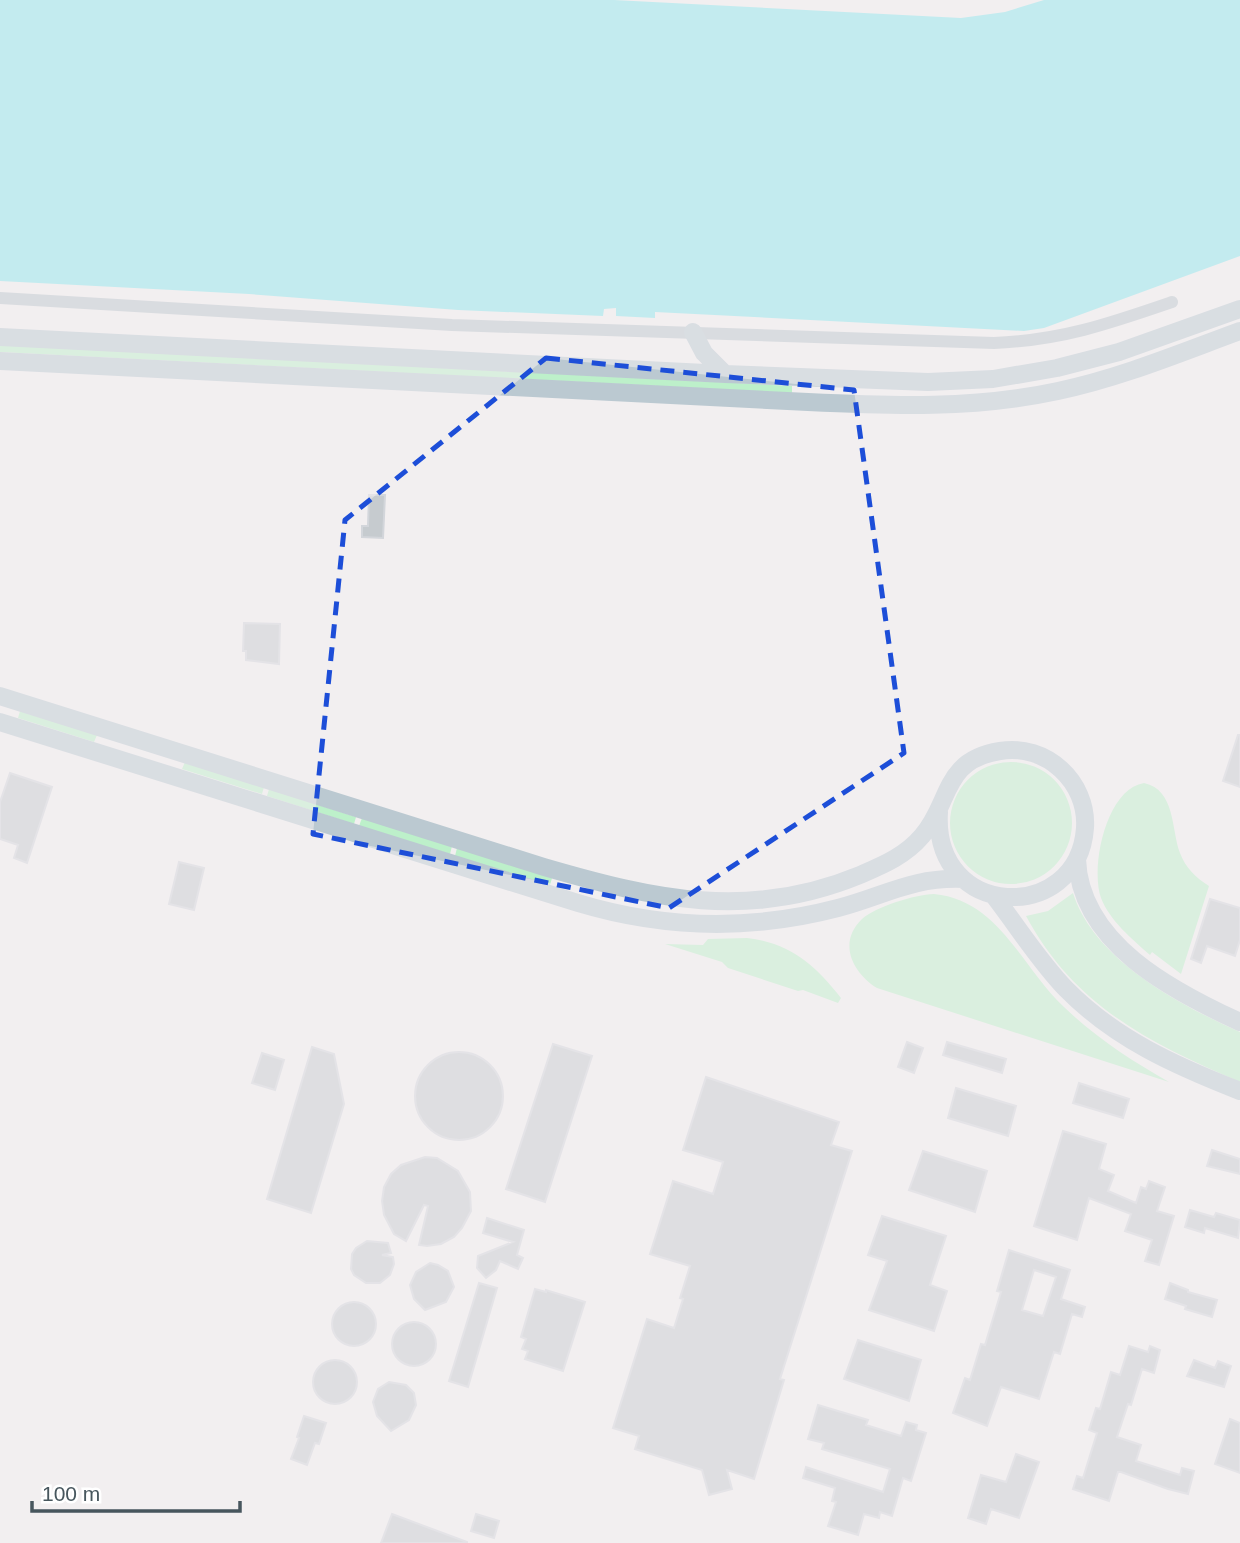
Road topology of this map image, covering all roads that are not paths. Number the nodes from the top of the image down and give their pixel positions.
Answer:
1 (0, 298) edge
2 (1171, 302) dead end
3 (1240, 309) edge
4 (1240, 331) edge
5 (692, 332) junction
6 (0, 337) edge
7 (0, 361) edge
8 (725, 374) junction
9 (896, 382) junction
10 (808, 402) junction
11 (0, 696) edge
12 (0, 722) edge
13 (939, 812) junction
14 (1077, 859) junction
15 (963, 879) junction
16 (995, 896) junction
17 (771, 899) junction
18 (632, 917) junction
19 (1240, 1022) edge
20 (1240, 1091) edge

1 - 5 street
2 - 5 street
3 - 9 main road
4 - 10 main road
5 - 8 main road
6 - 8 main road
7 - 10 main road
8 - 9 main road
9 - 10 main road
11 - 17 main road
12 - 18 main road
13 - 14 main road
13 - 15 main road
13 - 17 main road
14 - 16 main road
14 - 19 main road
15 - 16 main road
15 - 18 main road
16 - 20 main road
17 - 18 main road

